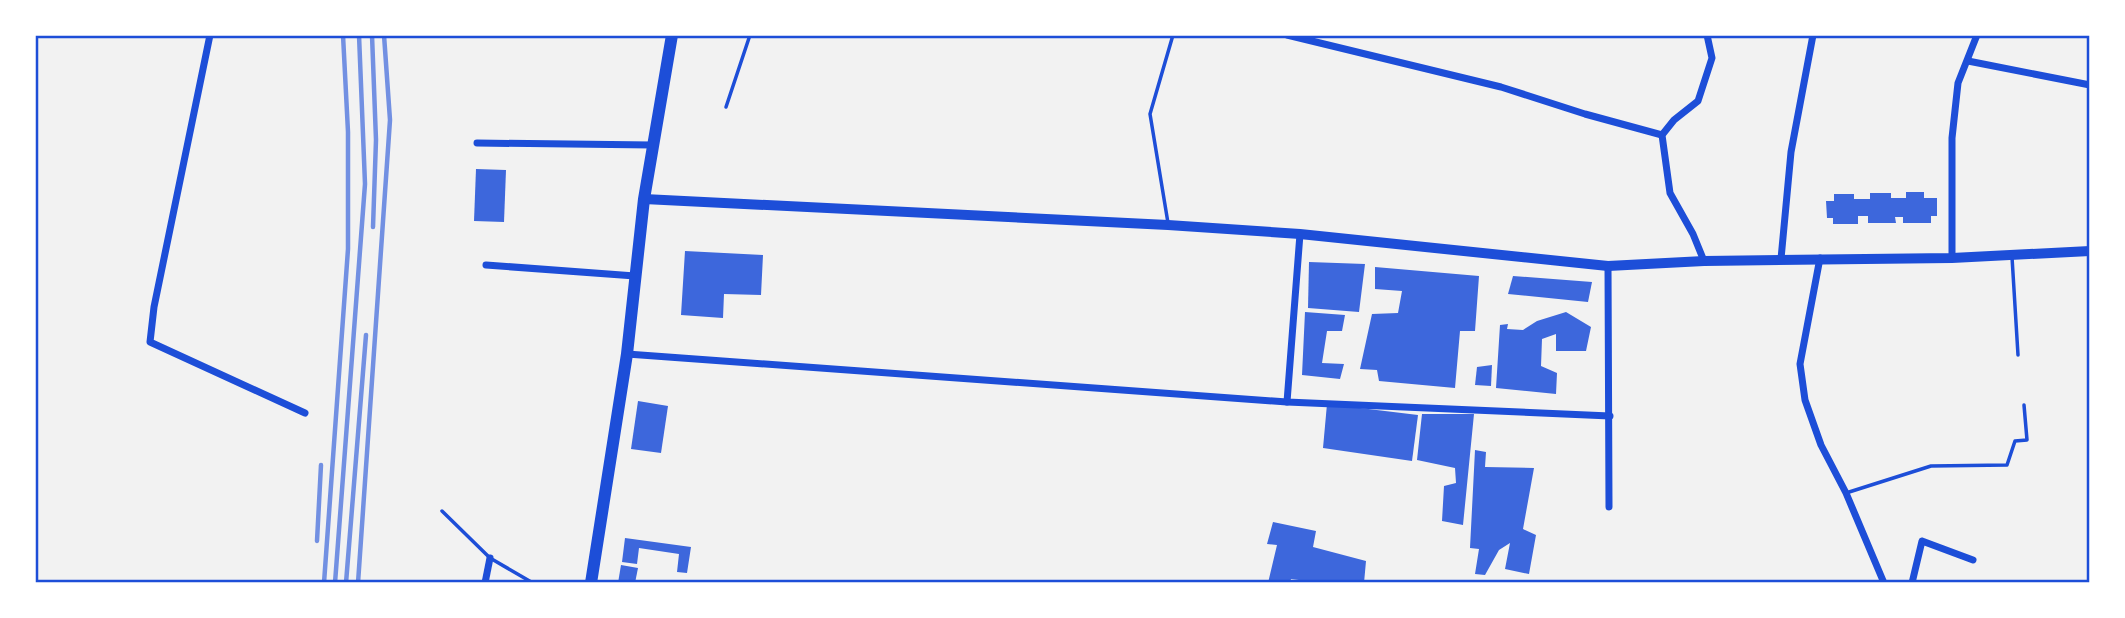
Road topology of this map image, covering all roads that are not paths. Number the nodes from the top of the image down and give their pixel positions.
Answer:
1 (210, 35) edge
2 (672, 35) edge
3 (750, 35) edge
4 (1173, 35) edge
5 (1287, 35) edge
6 (1707, 35) edge
7 (1813, 35) edge
8 (1977, 35) edge
9 (1968, 61) junction
10 (2090, 85) edge
11 (726, 107) dead end
12 (1662, 135) junction
13 (477, 143) dead end
14 (652, 145) junction
15 (644, 199) junction
16 (1168, 225) junction
17 (1300, 234) junction
18 (2090, 251) edge
19 (2012, 255) junction
20 (1820, 258) junction
21 (1952, 258) junction
22 (1781, 259) junction
23 (1704, 261) junction
24 (486, 265) dead end
25 (1608, 266) junction
26 (635, 276) junction
27 (627, 354) junction
28 (2018, 355) dead end
29 (1287, 401) junction
30 (2024, 405) dead end
31 (305, 413) dead end
32 (1610, 416) junction
33 (1846, 493) junction
34 (1609, 507) dead end
35 (442, 511) dead end
36 (490, 558) junction
37 (1973, 560) dead end
38 (485, 583) edge
39 (533, 583) edge
40 (591, 583) edge
41 (1884, 583) edge
42 (1912, 583) edge

1 - 31 street
2 - 14 main road
3 - 11 lane
4 - 16 lane
5 - 12 street
6 - 12 street
7 - 22 street
8 - 9 street
9 - 10 street
9 - 21 street
12 - 23 street
13 - 14 street
14 - 15 main road
15 - 16 street
15 - 26 main road
16 - 17 street
17 - 25 street
17 - 29 street
18 - 19 street
19 - 21 street
19 - 28 lane
20 - 21 street
20 - 22 street
20 - 33 street
22 - 23 street
23 - 25 street
24 - 26 street
25 - 32 street
26 - 27 main road
27 - 29 street
27 - 40 main road
29 - 32 street
30 - 33 lane
32 - 34 street
33 - 41 street
35 - 36 lane
36 - 38 street
36 - 39 lane
37 - 42 street

